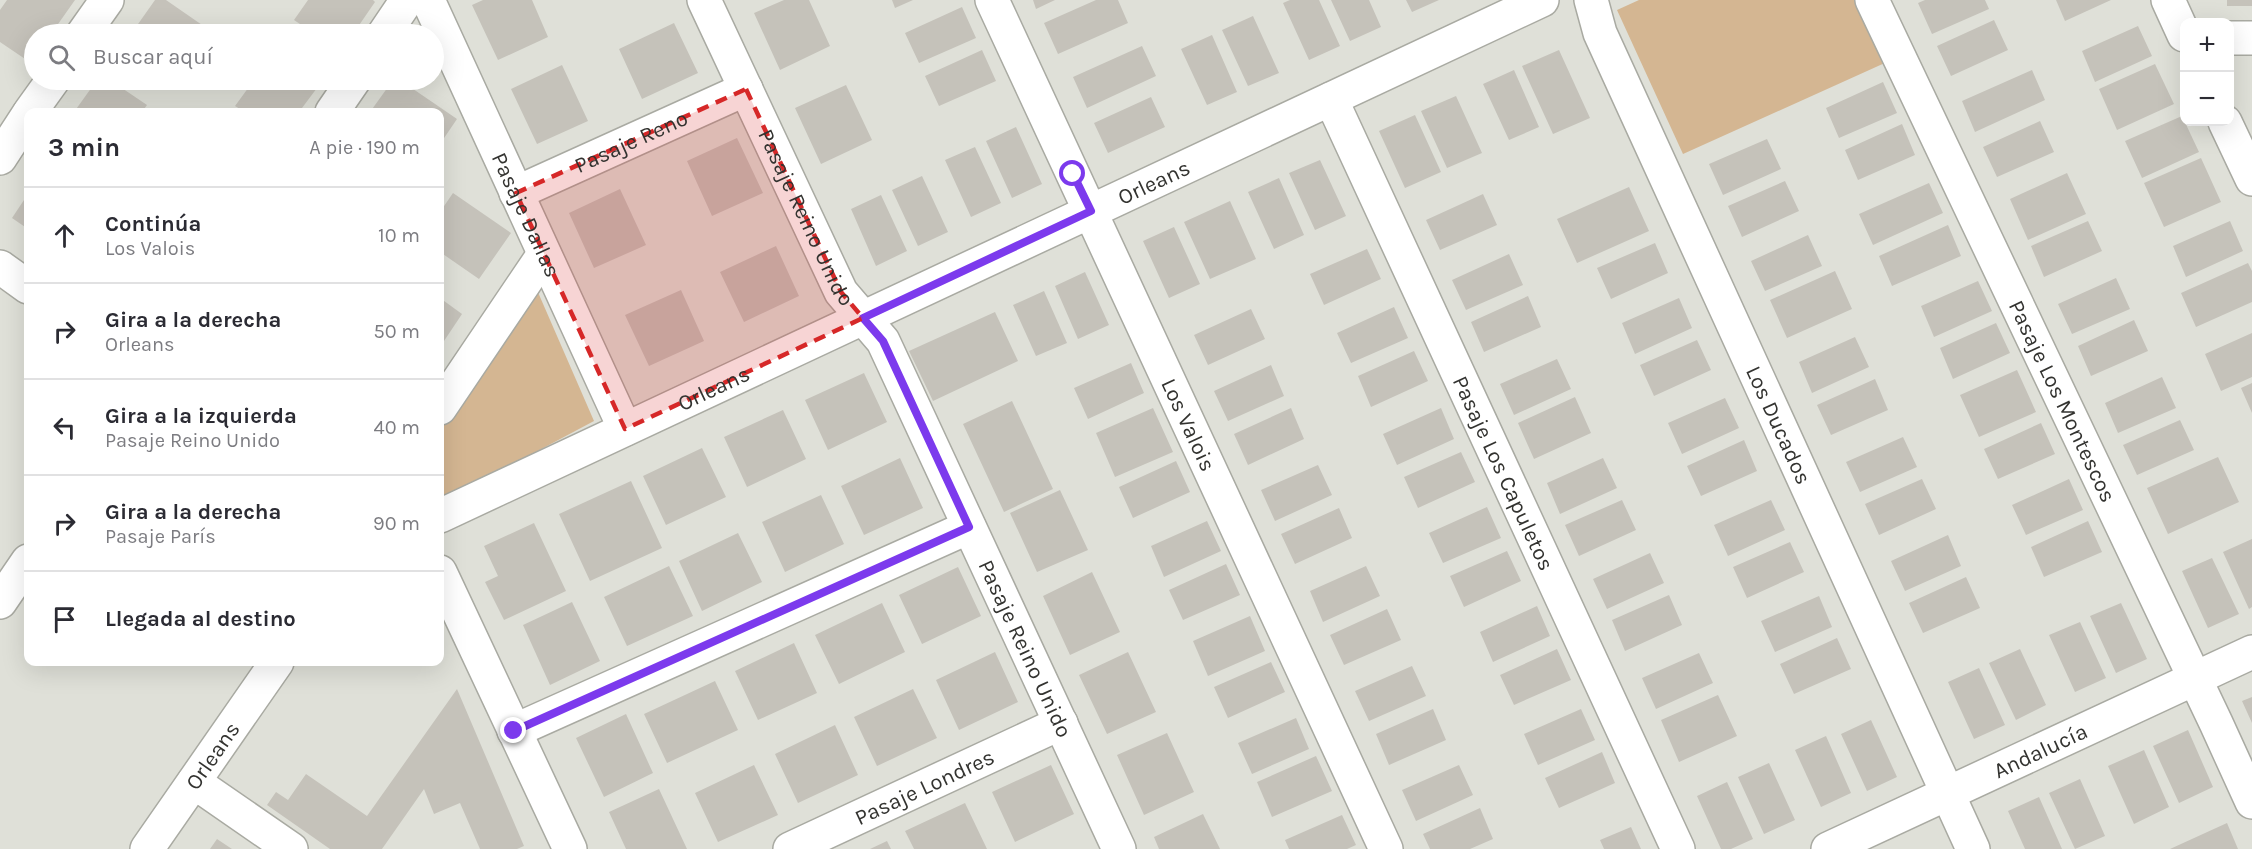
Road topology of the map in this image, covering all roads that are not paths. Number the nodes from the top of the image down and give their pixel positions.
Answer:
1 (106, 0) edge
2 (407, 0) edge
3 (428, 0) edge
4 (704, 0) edge
5 (992, 0) edge
6 (1542, 0) edge
7 (1591, 0) edge
8 (1872, 0) edge
9 (2168, 0) edge
10 (90, 24) edge
11 (391, 24) edge
12 (439, 24) edge
13 (2180, 26) edge
14 (444, 35) edge
15 (2234, 38) edge
16 (2252, 38) edge
17 (746, 89) junction
18 (46, 90) edge
19 (347, 90) edge
20 (1331, 99) junction
21 (33, 108) edge
22 (335, 108) edge
23 (24, 122) edge
24 (2227, 126) edge
25 (0, 158) edge
26 (2252, 179) edge
27 (516, 193) junction
28 (1091, 211) junction
29 (544, 254) junction
30 (0, 267) edge
31 (24, 284) edge
32 (863, 318) junction
33 (444, 402) edge
34 (625, 429) junction
35 (444, 514) edge
36 (969, 527) junction
37 (24, 567) edge
38 (444, 582) edge
39 (0, 602) edge
40 (2252, 652) edge
41 (274, 666) edge
42 (2195, 678) junction
43 (1061, 723) junction
44 (514, 731) junction
45 (194, 782) junction
46 (1947, 794) junction
47 (2252, 802) edge
48 (147, 849) edge
49 (291, 849) edge
50 (570, 849) edge
51 (790, 849) edge
52 (1119, 849) edge
53 (1386, 849) edge
54 (1678, 849) edge
55 (1828, 849) edge
56 (1973, 849) edge

1 - 10 street
2 - 11 street
3 - 12 street, Pasaje Dallas
4 - 17 street, Pasaje Reino Unido
5 - 28 street, Los Valois
6 - 20 street, Orleans
7 - 46 street, Los Ducados
8 - 42 street, Pasaje Los Montescos
9 - 13 street
14 - 27 street, Pasaje Dallas
15 - 16 street
17 - 27 street, Pasaje Reno
17 - 32 street, Pasaje Reino Unido
18 - 21 street
19 - 22 street
20 - 28 street, Orleans
20 - 54 street, Pasaje Los Capuletos
23 - 25 street
24 - 26 street
27 - 29 street, Pasaje Dallas
28 - 32 street, Orleans
28 - 53 street, Los Valois
29 - 33 street
29 - 34 street, Pasaje Dallas
30 - 31 street
32 - 34 street, Orleans
32 - 36 street, Pasaje Reino Unido
34 - 35 street, Orleans
36 - 43 street, Pasaje Reino Unido
36 - 44 street
37 - 39 street
38 - 44 street
40 - 42 street, Andalucía
41 - 45 street, Orleans
42 - 46 street, Andalucía
42 - 47 street, Pasaje Los Montescos
43 - 51 street, Pasaje Londres
43 - 52 street, Pasaje Reino Unido
44 - 50 street
45 - 48 street, Orleans
45 - 49 street
46 - 55 street, Andalucía
46 - 56 street, Los Ducados

